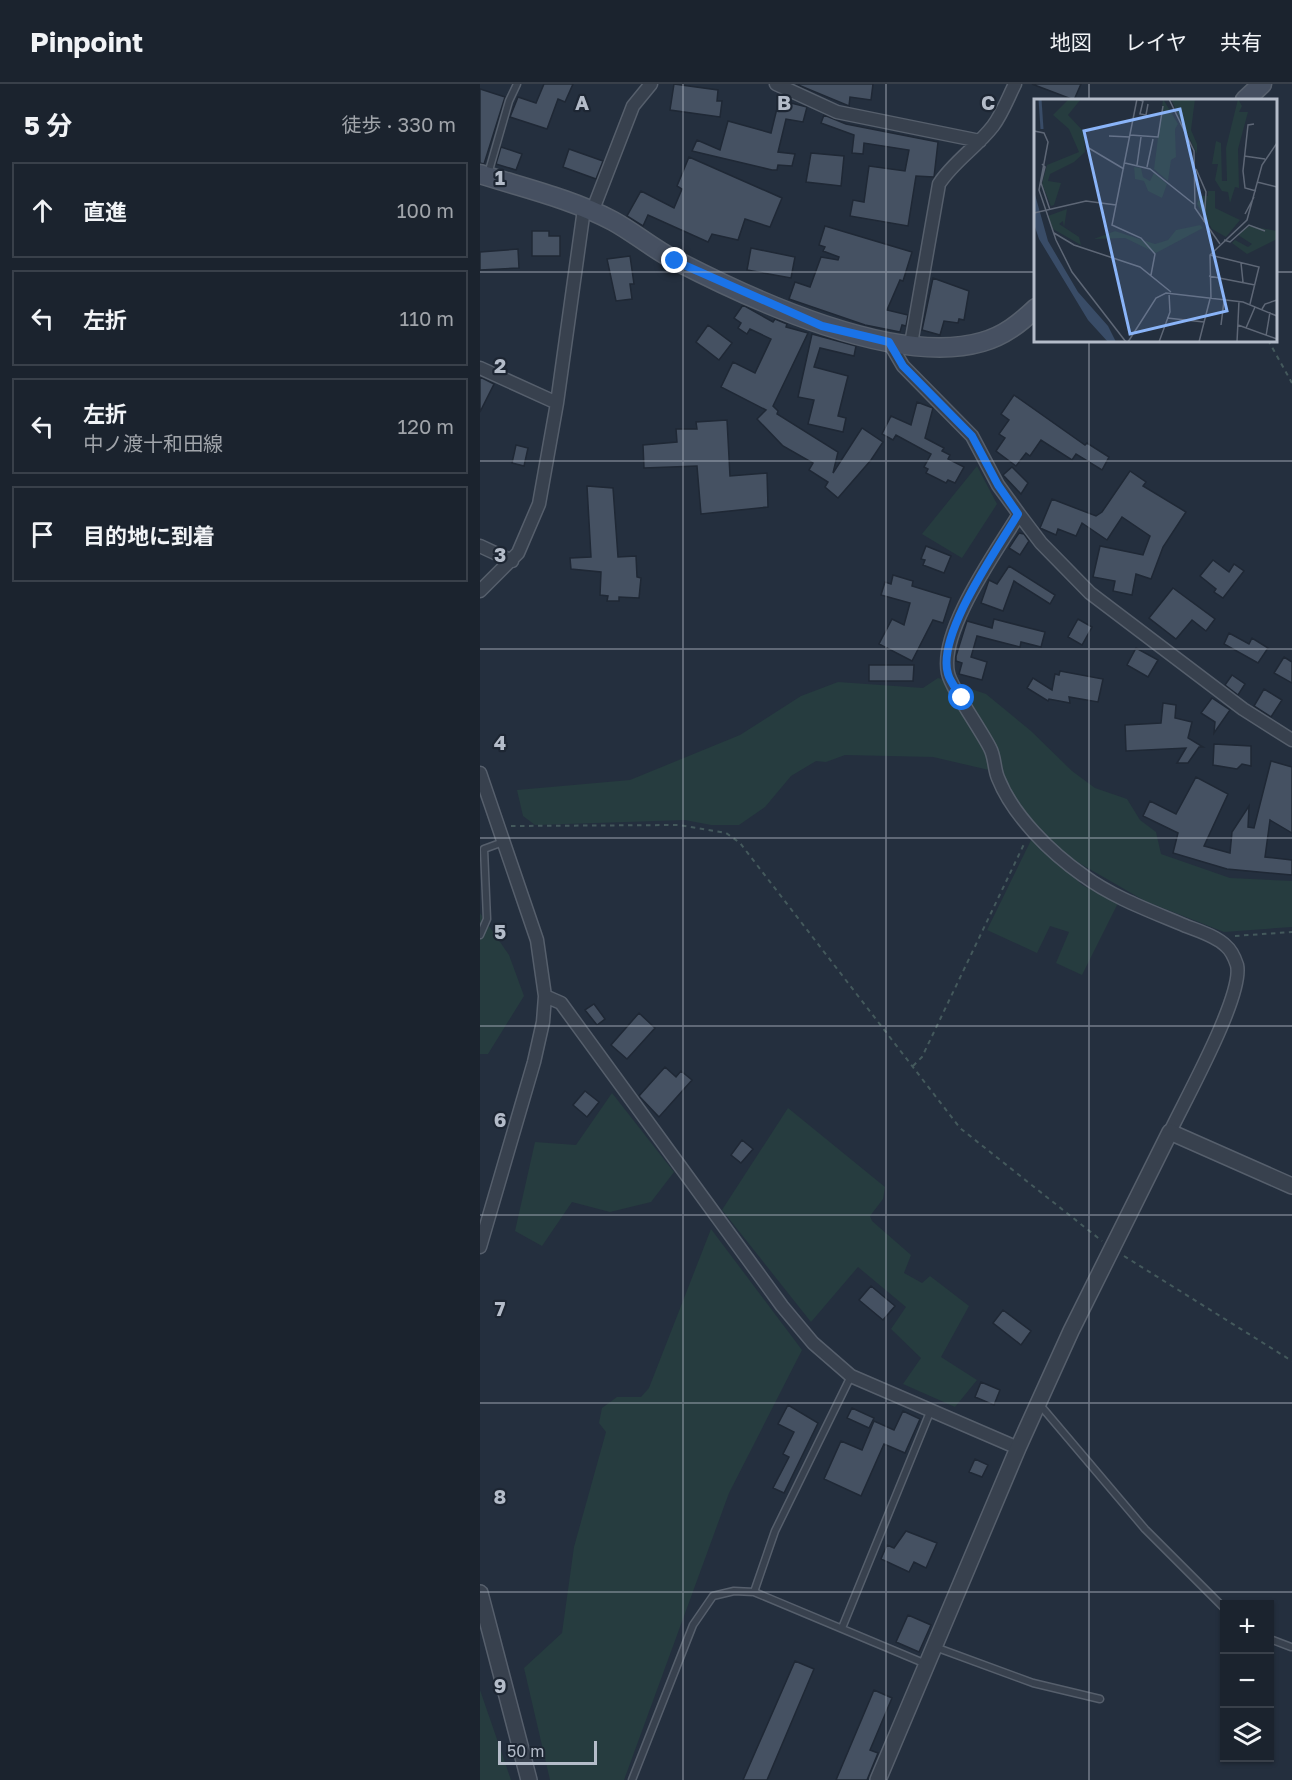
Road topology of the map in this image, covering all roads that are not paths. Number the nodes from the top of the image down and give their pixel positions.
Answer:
1 (517, 84) edge
2 (651, 84) edge
3 (776, 84) edge
4 (1015, 84) edge
5 (1262, 84) edge
6 (1246, 99) edge
7 (980, 141) junction
8 (484, 176) edge
9 (588, 210) junction
10 (1034, 309) edge
11 (889, 342) junction
12 (910, 344) junction
13 (480, 368) edge
14 (557, 403) junction
15 (1018, 514) junction
16 (480, 546) edge
17 (512, 561) junction
18 (480, 591) edge
19 (1292, 740) edge
20 (480, 773) edge
21 (503, 842) junction
22 (480, 935) edge
23 (545, 996) junction
24 (1170, 1132) junction
25 (1292, 1186) edge
26 (480, 1247) edge
27 (851, 1376) junction
28 (1039, 1403) junction
29 (930, 1412) junction
30 (1018, 1448) junction
31 (754, 1592) junction
32 (480, 1593) edge
33 (1220, 1604) edge
34 (842, 1628) junction
35 (1274, 1641) edge
36 (934, 1647) junction
37 (1291, 1647) edge
38 (926, 1664) junction
39 (1100, 1699) dead end
40 (529, 1780) edge
41 (632, 1780) edge
42 (878, 1780) edge

1 - 8 lane
2 - 9 street
3 - 7 street
4 - 7 street
5 - 6 main road
7 - 12 street
8 - 9 main road
9 - 11 main road
9 - 14 street
10 - 12 main road
11 - 12 main road
11 - 15 street
13 - 14 street
14 - 17 street
15 - 19 street
15 - 24 street
16 - 17 street
17 - 18 street
20 - 21 street
21 - 22 lane
21 - 23 street
23 - 26 street
23 - 27 street
24 - 25 street
24 - 28 street
27 - 29 street
27 - 31 lane
28 - 30 street
28 - 33 lane
29 - 30 street
29 - 34 lane
30 - 36 street
31 - 34 lane
31 - 41 lane
32 - 40 street
34 - 38 lane
35 - 37 lane
36 - 38 street
36 - 39 lane
38 - 42 street

